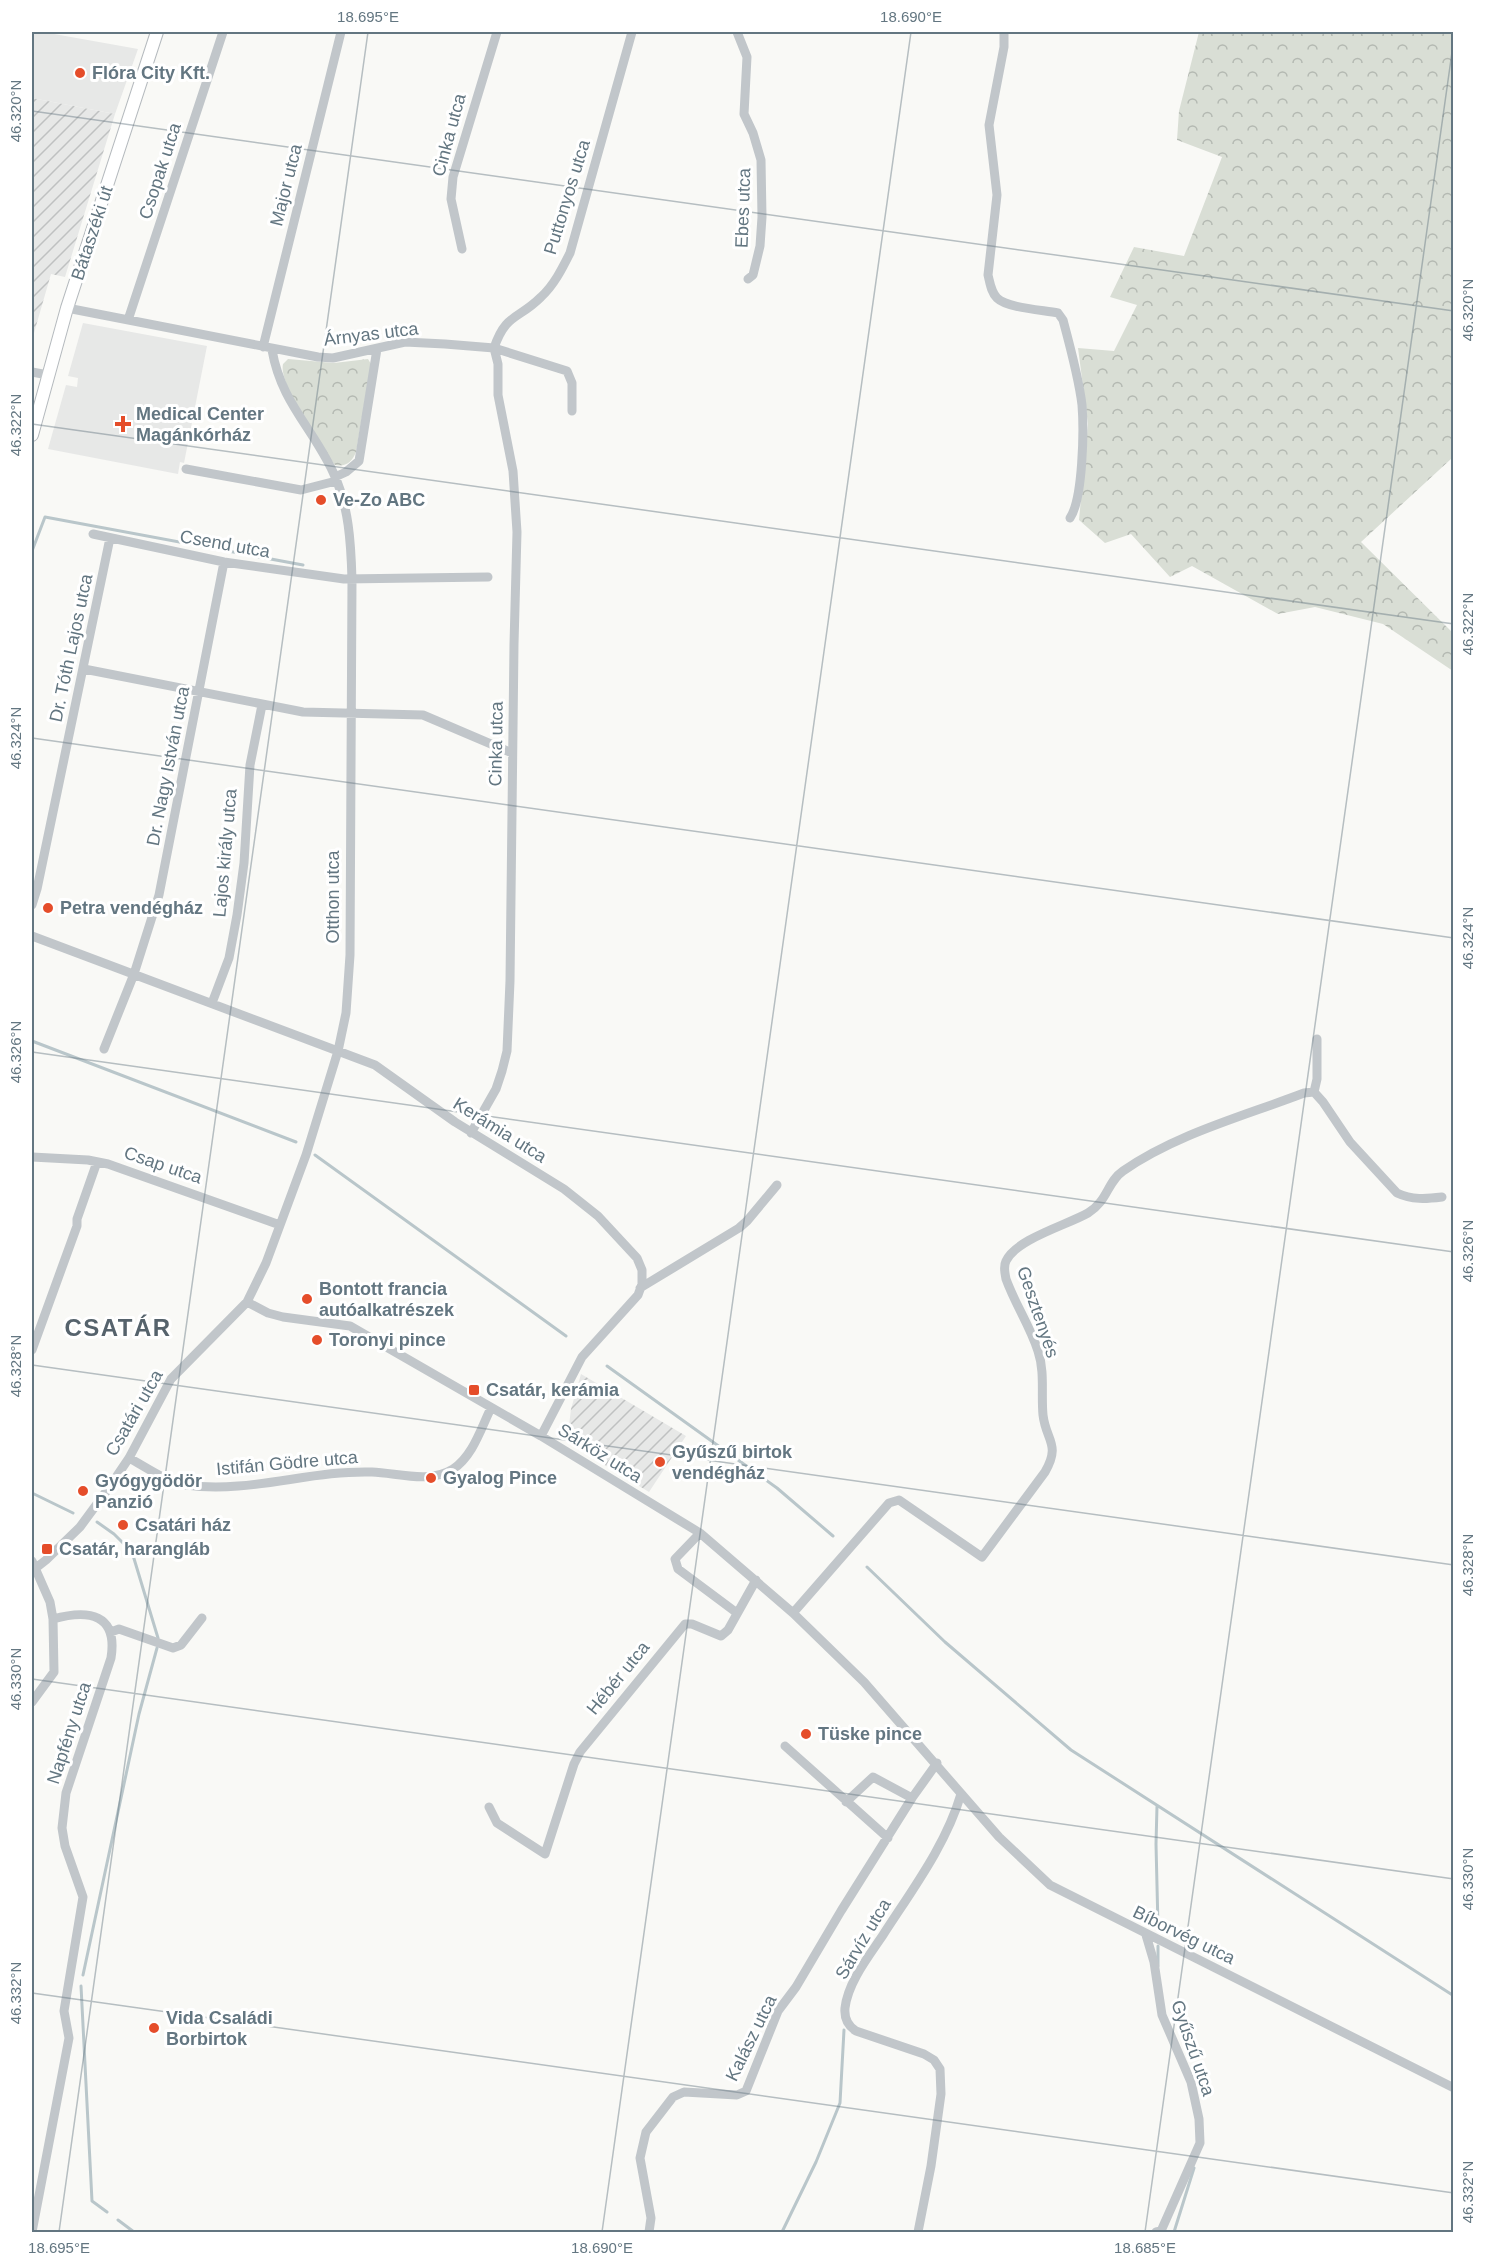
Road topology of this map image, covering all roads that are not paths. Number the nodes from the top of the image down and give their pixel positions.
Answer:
1 (157, 32) edge
2 (223, 32) edge
3 (341, 32) edge
4 (497, 32) edge
5 (632, 32) edge
6 (737, 32) edge
7 (1004, 32) edge
8 (462, 249) dead end
9 (748, 279) dead end
10 (67, 308) junction
11 (128, 320) junction
12 (268, 348) junction
13 (494, 348) junction
14 (377, 349) junction
15 (32, 372) edge
16 (48, 375) junction
17 (572, 411) dead end
18 (32, 435) edge
19 (186, 470) dead end
20 (336, 479) junction
21 (1070, 518) dead end
22 (93, 534) dead end
23 (111, 538) junction
24 (225, 562) junction
25 (488, 577) dead end
26 (352, 580) junction
27 (84, 669) junction
28 (200, 692) junction
29 (262, 705) junction
30 (351, 714) junction
31 (512, 753) junction
32 (32, 905) edge
33 (32, 936) edge
34 (134, 974) junction
35 (212, 1003) junction
36 (1317, 1039) dead end
37 (104, 1049) dead end
38 (338, 1051) junction
39 (1314, 1092) junction
40 (471, 1133) junction
41 (32, 1158) edge
42 (97, 1162) junction
43 (777, 1185) dead end
44 (1442, 1197) dead end
45 (280, 1225) junction
46 (640, 1288) junction
47 (247, 1302) junction
48 (32, 1350) edge
49 (491, 1408) junction
50 (541, 1436) junction
51 (129, 1458) junction
52 (700, 1533) junction
53 (33, 1567) edge
54 (756, 1580) junction
55 (737, 1613) junction
56 (793, 1613) junction
57 (202, 1618) dead end
58 (53, 1619) junction
59 (111, 1632) junction
60 (32, 1702) edge
61 (785, 1746) dead end
62 (937, 1763) junction
63 (961, 1794) junction
64 (912, 1798) junction
65 (846, 1802) junction
66 (489, 1808) dead end
67 (888, 1838) junction
68 (1146, 1935) junction
69 (1454, 2088) edge
70 (32, 2232) edge
71 (649, 2232) edge
72 (918, 2232) edge
73 (1156, 2232) edge

1 - 10 main road, Bátaszéki út
2 - 11 street, Csopak utca
3 - 12 street, Major utca
4 - 8 street, Cinka utca
5 - 13 street, Puttonyos utca
6 - 9 street, Ebes utca
7 - 21 street
10 - 11 street, Árnyas utca
10 - 16 main road, Bátaszéki út
11 - 12 street, Árnyas utca
12 - 14 street, Árnyas utca
12 - 20 street, Otthon utca
13 - 14 street, Árnyas utca
13 - 17 street, Árnyas utca
13 - 31 street, Cinka utca
14 - 20 street
15 - 16 street
16 - 18 main road, Bátaszéki út
19 - 20 street
20 - 26 street, Otthon utca
22 - 23 street, Csend utca
23 - 24 street, Csend utca
23 - 27 street, Dr. Tóth Lajos utca
24 - 26 street, Csend utca
24 - 28 street, Dr. Nagy István utca
25 - 26 street, Csend utca
26 - 30 street, Otthon utca
27 - 28 street
27 - 32 street, Dr. Tóth Lajos utca
28 - 29 street
28 - 34 street, Dr. Nagy István utca
29 - 30 street
29 - 35 street, Lajos király utca
30 - 31 street
30 - 38 street, Otthon utca
31 - 40 street, Cinka utca
33 - 34 street, Kerámia utca
34 - 35 street, Kerámia utca
34 - 37 street
35 - 38 street, Kerámia utca
36 - 39 street
38 - 40 street, Kerámia utca
38 - 45 street, Otthon utca
39 - 44 street
39 - 56 street, Gesztenyés
40 - 46 street, Kerámia utca
41 - 42 street, Csap utca
42 - 45 street, Csap utca
42 - 48 street
43 - 46 street
45 - 47 street, Otthon utca
46 - 50 street
47 - 49 street, Sárköz utca
47 - 51 street, Csatári utca
49 - 50 street, Sárköz utca
49 - 51 street, Istifán Gödre utca
50 - 52 street, Sárköz utca
51 - 53 street, Csatári utca
52 - 54 street, Sárköz utca
52 - 55 street
53 - 58 street
54 - 55 street, Hébér utca
54 - 56 street, Sárköz utca
55 - 66 street, Hébér utca
56 - 62 street, Sárköz utca
57 - 59 street
58 - 59 street
58 - 60 street
59 - 70 street, Napfény utca
61 - 65 street
62 - 63 street, Bíborvég utca
62 - 64 street, Kalász utca
63 - 68 street, Bíborvég utca
63 - 72 street, Sárvíz utca
64 - 65 street
64 - 67 street, Kalász utca
65 - 67 street
67 - 71 street, Kalász utca
68 - 69 street, Bíborvég utca
68 - 73 street, Gyűszű utca

